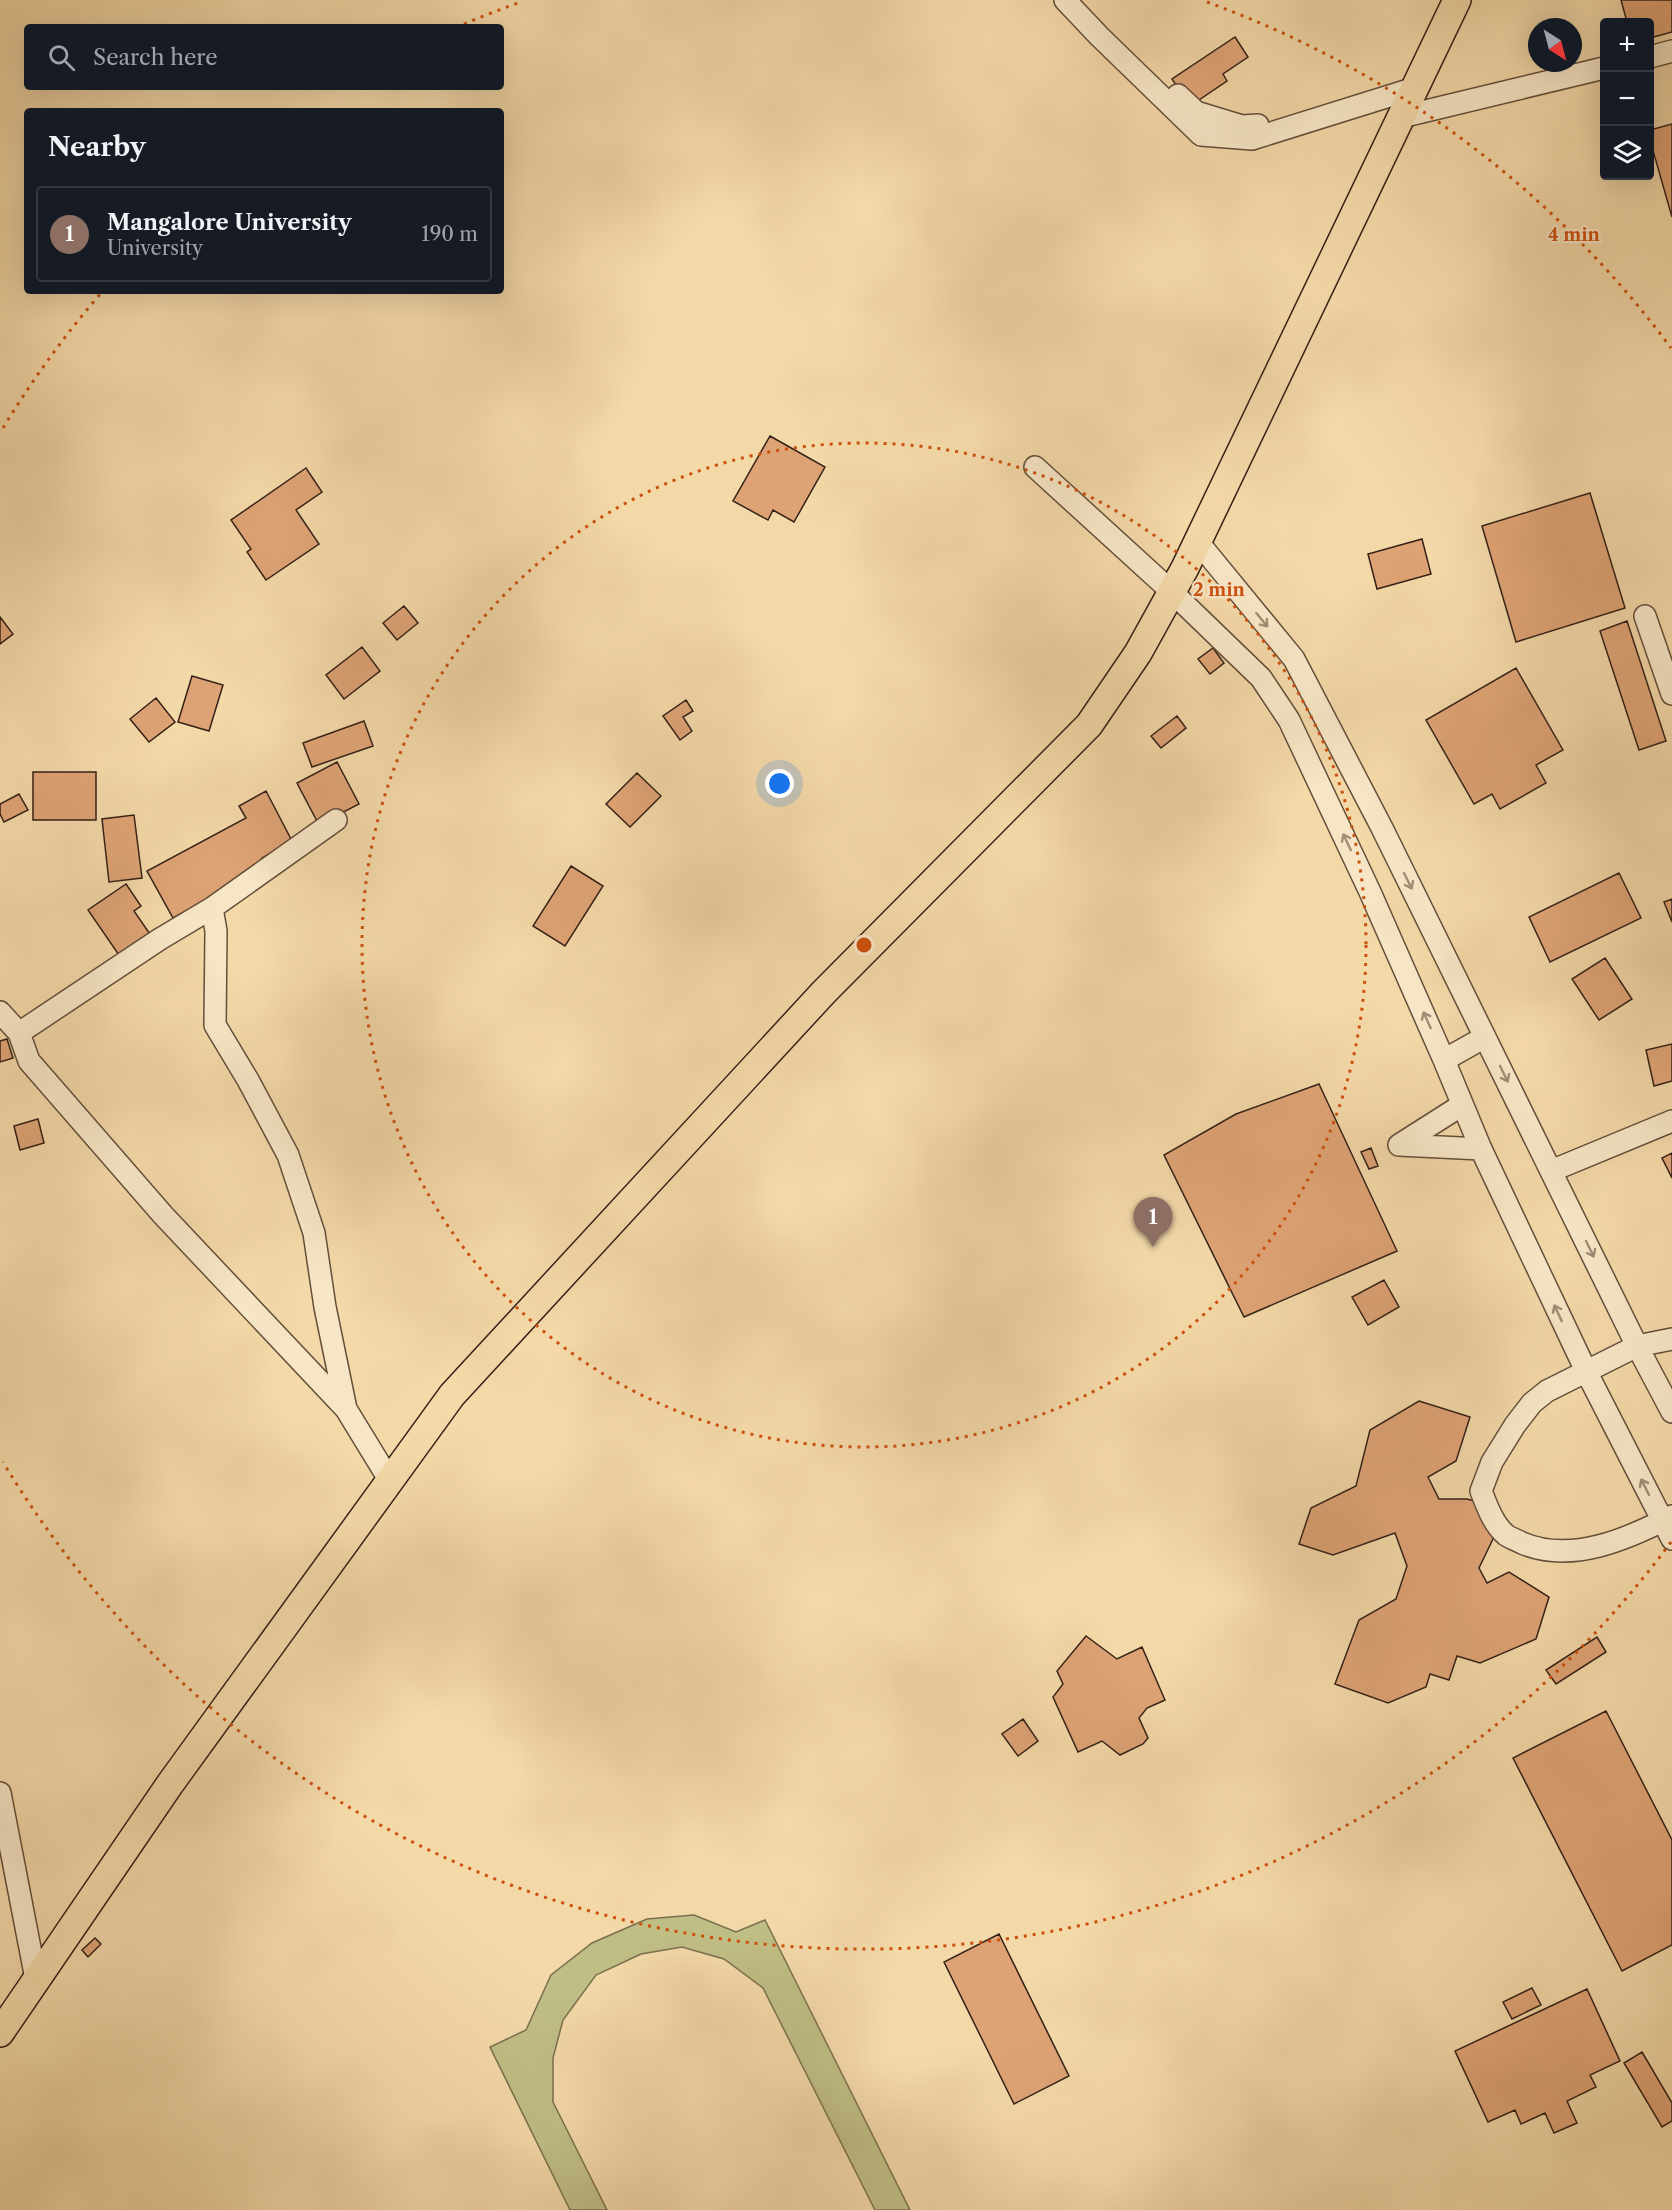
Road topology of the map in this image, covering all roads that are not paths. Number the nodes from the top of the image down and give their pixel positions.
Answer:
1 (1065, 0) edge
2 (1082, 0) edge
3 (1457, 0) edge
4 (1672, 51) edge
5 (1654, 56) edge
6 (1600, 69) edge
7 (1416, 86) junction
8 (1401, 117) junction
9 (1035, 467) dead end
10 (1198, 542) junction
11 (1172, 592) junction
12 (1646, 616) dead end
13 (1672, 694) edge
14 (336, 820) dead end
15 (213, 908) junction
16 (0, 1013) edge
17 (19, 1033) junction
18 (1485, 1037) junction
19 (1444, 1060) junction
20 (1462, 1105) junction
21 (1672, 1121) edge
22 (1481, 1149) junction
23 (1551, 1171) junction
24 (1672, 1339) edge
25 (1637, 1346) junction
26 (1587, 1373) junction
27 (346, 1410) junction
28 (1672, 1412) edge
29 (390, 1481) junction
30 (1669, 1525) edge
31 (0, 1793) edge
32 (36, 1979) junction
33 (0, 2033) edge

1 - 7 street
2 - 7 street
3 - 7 main road
4 - 5 street
6 - 8 street
7 - 8 main road
8 - 10 main road
9 - 11 street
10 - 11 main road
10 -> 18 street
19 -> 11 street
11 - 29 main road
12 - 13 street
14 - 15 street
15 - 17 street
15 - 27 street
16 - 17 street
17 - 27 street
18 - 19 street
18 -> 23 street
19 - 20 street
20 - 22 street
20 - 22 street
21 - 23 street
26 -> 22 street
23 -> 25 street
24 - 25 street
25 - 26 street
25 - 28 street
30 -> 26 street
26 - 30 street
27 - 29 street
29 - 32 main road
31 - 32 street
32 - 33 main road

